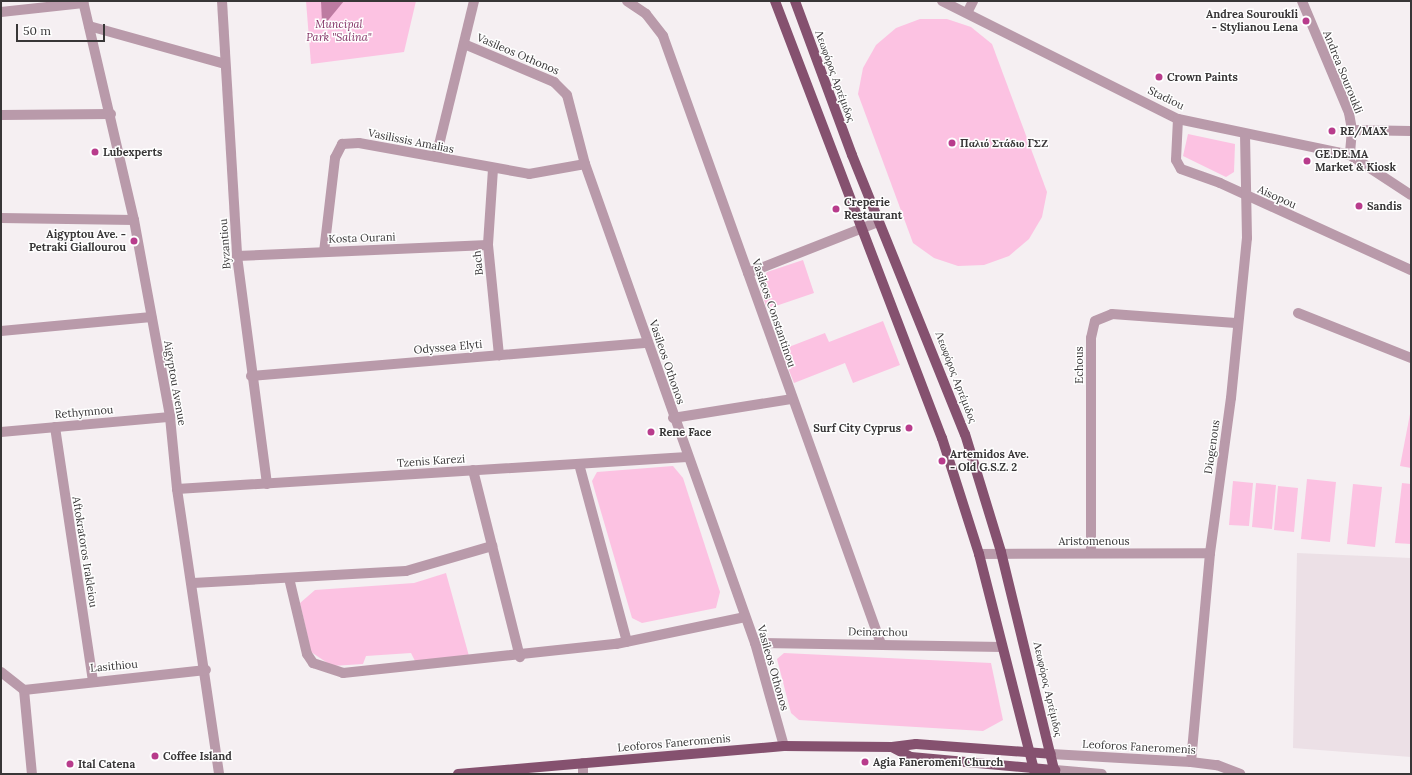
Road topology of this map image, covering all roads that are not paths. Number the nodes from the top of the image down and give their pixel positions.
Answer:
1 (222, 1) edge
2 (474, 1) edge
3 (627, 1) edge
4 (776, 1) edge
5 (795, 1) edge
6 (942, 1) edge
7 (973, 1) edge
8 (1302, 1) edge
9 (84, 2) edge
10 (968, 11) junction
11 (1, 12) edge
12 (89, 26) junction
13 (464, 44) junction
14 (225, 64) junction
15 (111, 114) junction
16 (1, 115) edge
17 (1178, 118) junction
18 (1352, 130) junction
19 (1411, 131) edge
20 (1245, 134) junction
21 (1350, 155) junction
22 (436, 157) junction
23 (585, 164) junction
24 (493, 169) junction
25 (1411, 195) edge
26 (1246, 197) junction
27 (1, 218) edge
28 (134, 220) junction
29 (878, 222) junction
30 (863, 228) junction
31 (488, 245) junction
32 (324, 252) junction
33 (237, 256) junction
34 (1411, 270) edge
35 (748, 274) junction
36 (1298, 313) dead end
37 (151, 317) junction
38 (1236, 323) junction
39 (1, 331) edge
40 (648, 343) junction
41 (499, 355) junction
42 (1411, 358) edge
43 (251, 376) junction
44 (792, 399) junction
45 (170, 417) junction
46 (674, 418) junction
47 (54, 427) junction
48 (1, 432) edge
49 (686, 457) junction
50 (579, 464) junction
51 (473, 470) junction
52 (267, 484) junction
53 (177, 489) junction
54 (492, 546) junction
55 (1001, 552) junction
56 (1091, 553) junction
57 (979, 554) junction
58 (1210, 554) junction
59 (289, 578) junction
60 (193, 583) junction
61 (745, 617) junction
62 (627, 642) junction
63 (755, 643) junction
64 (881, 644) junction
65 (1002, 647) junction
66 (520, 657) junction
67 (206, 670) junction
68 (1, 672) edge
69 (92, 680) junction
70 (24, 690) junction
71 (784, 746) junction
72 (892, 747) junction
73 (1031, 753) junction
74 (1051, 754) junction
75 (1191, 762) junction
76 (583, 763) junction
77 (1035, 771) edge
78 (1055, 772) edge
79 (478, 773) edge
80 (32, 774) edge
81 (219, 774) edge
82 (458, 774) edge
83 (583, 774) edge
84 (1102, 774) edge
85 (1240, 774) edge

1 - 14 street, Byzantiou
2 - 13 street
3 - 35 street, Vasileos Constantinou
4 - 30 main road
5 - 29 main road, Λεωφόρος Αρτέμιδος
6 - 10 street, Stadiou
7 - 10 street
8 - 18 street, Andrea Souroukli
9 - 11 street
9 - 12 street, Aigyptou Avenue
10 - 17 street, Stadiou
12 - 14 street
12 - 15 street, Aigyptou Avenue
13 - 22 street
13 - 23 street, Vasileos Othonos
14 - 33 street, Byzantiou
15 - 16 street
15 - 28 street, Aigyptou Avenue
17 - 20 street, Stadiou
17 - 26 street, Aisopou
18 - 19 street
18 - 21 street, Andrea Souroukli
20 - 21 street, Stadiou
20 - 26 street, Diogenous
21 - 25 street, Stadiou
22 - 24 street, Vasilissis Amalias
22 - 32 street, Vasilissis Amalias
23 - 24 street, Vasilissis Amalias
23 - 40 street, Vasileos Othonos
24 - 31 street, Bach
26 - 34 street, Aisopou
26 - 38 street, Diogenous
27 - 28 street
28 - 37 street, Aigyptou Avenue
29 - 30 street
29 - 55 main road, Λεωφόρος Αρτέμιδος
30 - 35 street
30 - 57 main road
31 - 32 street, Kosta Ourani
31 - 41 street, Bach
32 - 33 street, Kosta Ourani
33 - 43 street, Byzantiou
35 - 44 street, Vasileos Constantinou
36 - 42 street
37 - 39 street
37 - 45 street, Aigyptou Avenue
38 - 56 street, Echous
38 - 58 street, Diogenous
40 - 41 street, Odyssea Elyti
40 - 46 street, Vasileos Othonos
41 - 43 street, Odyssea Elyti
43 - 52 street, Byzantiou
44 - 46 street
44 - 64 street, Vasileos Constantinou
45 - 47 street, Rethymnou
45 - 53 street, Aigyptou Avenue
46 - 49 street, Vasileos Othonos
47 - 48 street, Rethymnou
47 - 69 street, Aftokratoros Irakleiou
49 - 50 street, Tzenis Karezi
49 - 61 street, Vasileos Othonos
50 - 51 street, Tzenis Karezi
50 - 62 street
51 - 52 street, Tzenis Karezi
51 - 54 street
52 - 53 street, Tzenis Karezi
53 - 60 street, Aigyptou Avenue
54 - 59 street
54 - 66 street
55 - 56 street, Aristomenous
55 - 57 street, Aristomenous
55 - 74 main road, Λεωφόρος Αρτέμιδος
56 - 58 street, Aristomenous
57 - 65 main road
58 - 75 street, Diogenous
59 - 60 street
59 - 66 street
60 - 67 street, Aigyptou Avenue
61 - 62 street
61 - 63 street, Vasileos Othonos
62 - 66 street
63 - 64 street, Deinarchou
63 - 71 street, Vasileos Othonos
64 - 65 street, Deinarchou
65 - 73 main road
67 - 69 street, Lasithiou
67 - 81 street, Aigyptou Avenue
68 - 70 street
69 - 70 street, Lasithiou
70 - 80 street
71 - 72 main road, Leoforos Faneromenis
71 - 76 main road, Leoforos Faneromenis
72 - 73 main road, Leoforos Faneromenis
72 - 77 main road, Leoforos Faneromenis
73 - 74 main road, Leoforos Faneromenis
73 - 77 main road
74 - 75 street, Leoforos Faneromenis
74 - 78 main road, Λεωφόρος Αρτέμιδος
75 - 85 street, Leoforos Faneromenis
76 - 79 main road, Leoforos Faneromenis
76 - 83 street
77 - 78 main road, Leoforos Faneromenis
78 - 84 street, Leoforos Faneromenis
79 - 82 main road, Leoforos Faneromenis

